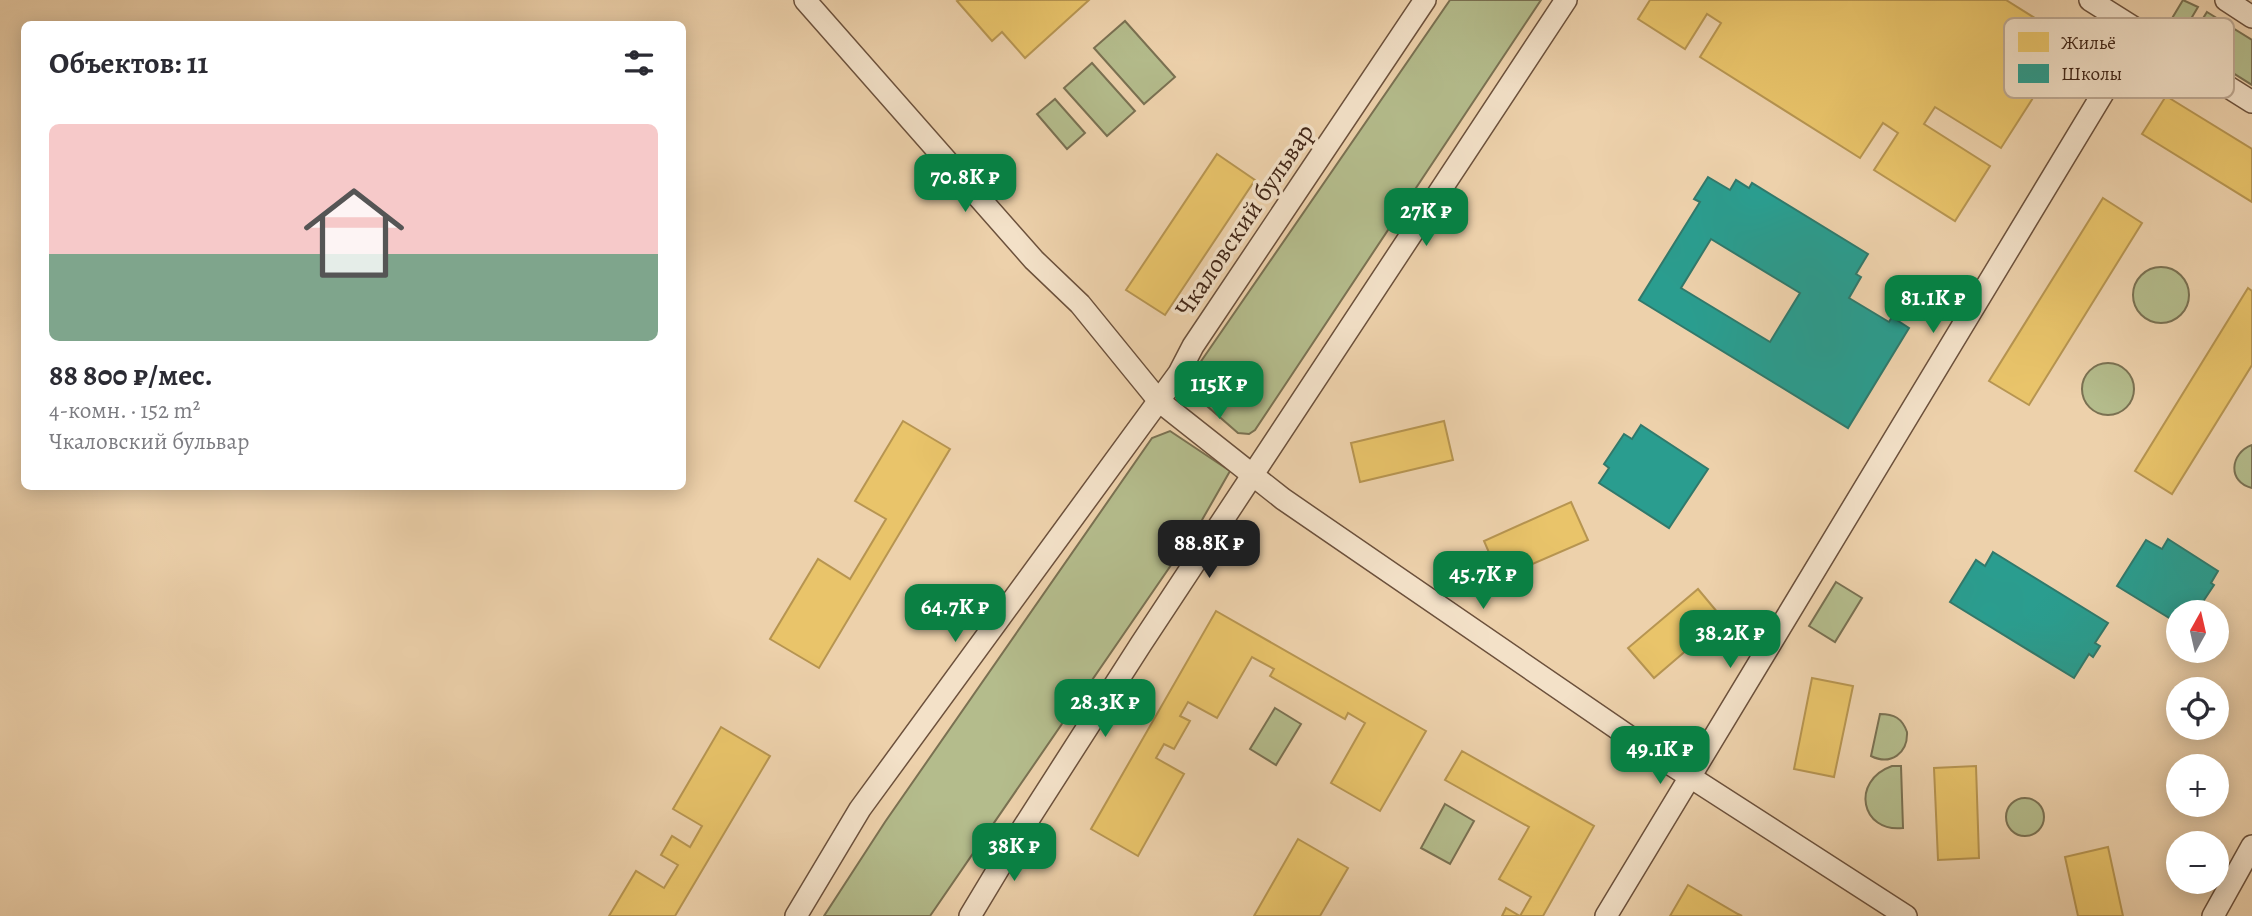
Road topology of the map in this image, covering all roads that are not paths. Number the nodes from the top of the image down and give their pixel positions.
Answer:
1 (805, 0) edge
2 (1425, 0) edge
3 (1566, 0) edge
4 (2090, 0) edge
5 (2226, 0) edge
6 (2252, 17) edge
7 (2118, 18) edge
8 (2234, 91) edge
9 (2100, 98) edge
10 (2252, 102) edge
11 (1159, 401) junction
12 (1254, 476) junction
13 (1691, 776) junction
14 (2252, 846) edge
15 (796, 916) edge
16 (970, 916) edge
17 (1606, 916) edge
18 (1906, 916) edge
19 (2213, 916) edge

1 - 11 street
2 - 11 street, Чкаловский бульвар
3 - 12 street
4 - 7 street
5 - 6 street
8 - 10 street
9 - 13 street
11 - 12 street
11 - 15 street, Чкаловский бульвар
12 - 13 street
12 - 16 street
13 - 17 street
13 - 18 street
14 - 19 street

